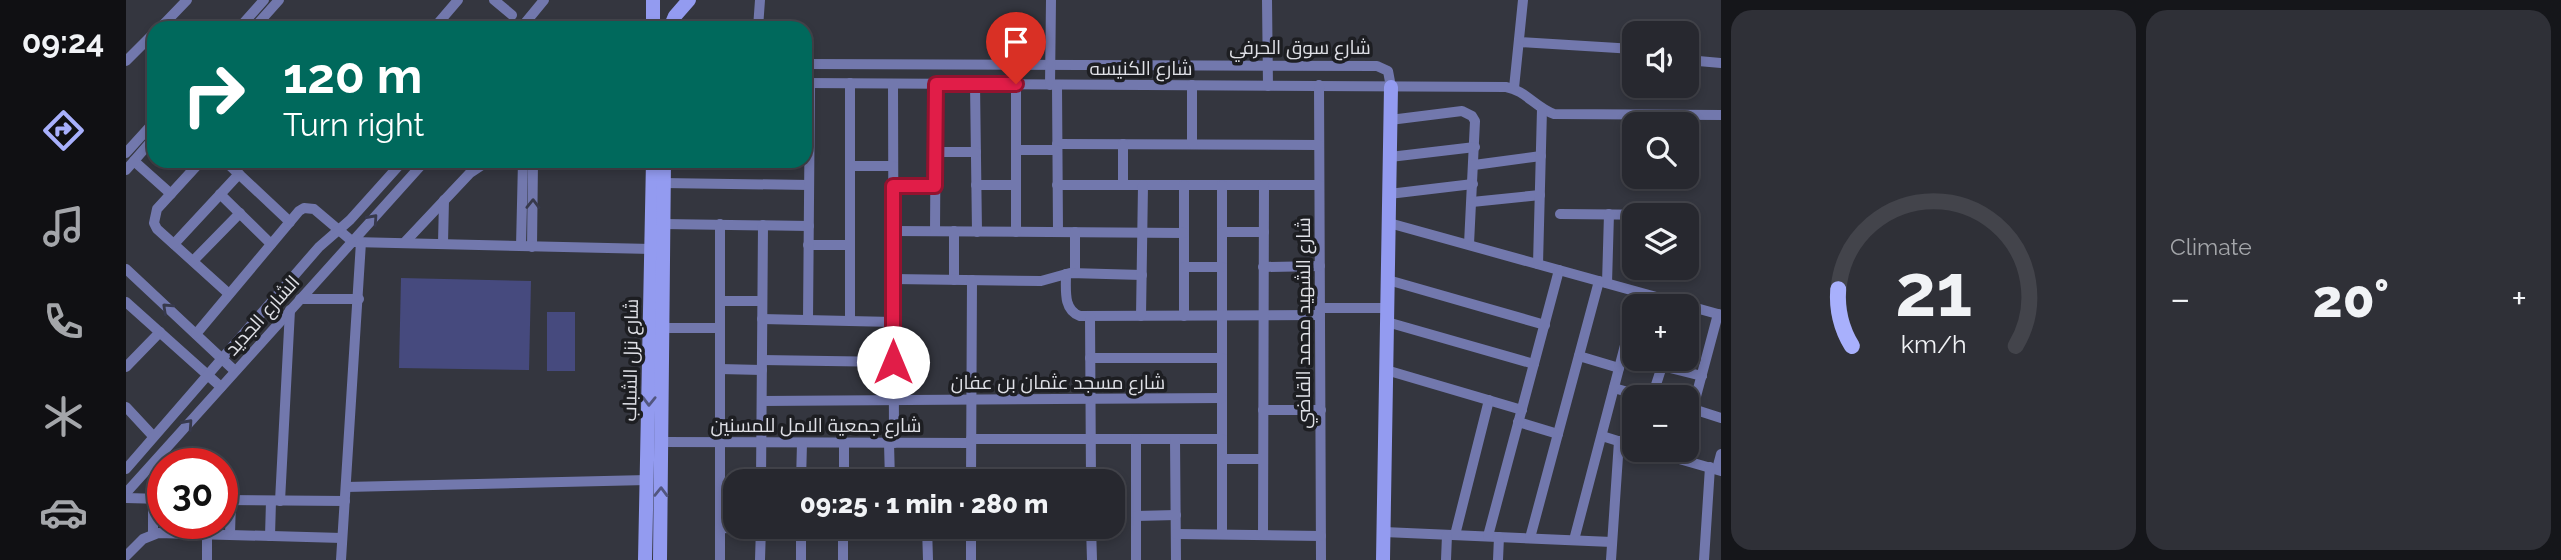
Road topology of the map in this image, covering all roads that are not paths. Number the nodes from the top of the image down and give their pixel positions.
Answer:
1 (187, 0) edge
2 (264, 0) edge
3 (279, 0) edge
4 (458, 0) edge
5 (494, 0) edge
6 (544, 0) edge
7 (653, 0) edge
8 (689, 0) edge
9 (760, 0) edge
10 (1051, 0) edge
11 (1267, 0) edge
12 (1523, 0) edge
13 (512, 15) dead end
14 (167, 21) edge
15 (255, 21) edge
16 (256, 21) edge
17 (441, 21) edge
18 (527, 21) edge
19 (653, 21) edge
20 (673, 21) edge
21 (758, 21) edge
22 (147, 40) edge
23 (1519, 42) junction
24 (1622, 47) edge
25 (126, 61) edge
26 (1699, 61) edge
27 (1721, 63) edge
28 (812, 64) edge
29 (1050, 65) junction
30 (1268, 66) junction
31 (812, 83) edge
32 (850, 83) junction
33 (893, 84) junction
34 (936, 84) junction
35 (975, 84) junction
36 (1016, 84) junction
37 (1054, 85) junction
38 (1192, 85) junction
39 (1319, 85) junction
40 (1268, 86) junction
41 (1391, 87) junction
42 (1514, 88) junction
43 (1542, 108) junction
44 (1721, 116) edge
45 (1390, 120) junction
46 (147, 133) edge
47 (147, 144) edge
48 (1123, 144) junction
49 (1192, 144) junction
50 (1319, 145) junction
51 (1057, 147) junction
52 (1475, 147) junction
53 (1016, 150) junction
54 (935, 152) junction
55 (976, 152) junction
56 (1541, 156) junction
57 (1390, 157) junction
58 (129, 161) edge
59 (1474, 165) junction
60 (850, 166) junction
61 (893, 166) junction
62 (195, 168) edge
63 (233, 168) edge
64 (396, 168) edge
65 (419, 168) edge
66 (478, 168) edge
67 (523, 168) edge
68 (533, 168) edge
69 (653, 168) edge
70 (664, 168) edge
71 (808, 168) edge
72 (239, 174) junction
73 (663, 183) junction
74 (1473, 184) junction
75 (809, 185) junction
76 (976, 185) junction
77 (1016, 185) junction
78 (1057, 185) junction
79 (1124, 185) junction
80 (1143, 185) junction
81 (1184, 185) junction
82 (1222, 185) junction
83 (1264, 185) junction
84 (1320, 185) junction
85 (893, 186) junction
86 (935, 186) junction
87 (171, 194) junction
88 (220, 194) junction
89 (1389, 194) junction
90 (1540, 195) junction
91 (444, 200) junction
92 (1472, 202) junction
93 (240, 213) junction
94 (1560, 214) dead end
95 (1609, 214) junction
96 (1622, 214) edge
97 (290, 222) junction
98 (1388, 223) junction
99 (663, 224) junction
100 (720, 224) junction
101 (763, 225) junction
102 (809, 226) junction
103 (338, 230) junction
104 (893, 231) junction
105 (935, 231) junction
106 (954, 232) junction
107 (977, 232) junction
108 (1016, 232) junction
109 (1058, 232) junction
110 (1075, 232) junction
111 (1222, 232) junction
112 (1264, 232) junction
113 (1143, 233) junction
114 (1184, 233) junction
115 (357, 242) junction
116 (405, 243) junction
117 (443, 243) junction
118 (174, 244) junction
119 (271, 244) junction
120 (850, 244) junction
121 (1469, 244) junction
122 (808, 245) junction
123 (527, 247) junction
124 (652, 249) junction
125 (193, 261) junction
126 (1538, 264) junction
127 (1320, 266) junction
128 (1184, 267) junction
129 (1222, 267) junction
130 (1264, 267) junction
131 (126, 269) edge
132 (1559, 270) junction
133 (1070, 273) junction
134 (1142, 275) junction
135 (893, 279) junction
136 (954, 280) junction
137 (972, 280) junction
138 (1388, 280) junction
139 (1603, 282) junction
140 (1639, 292) joint
141 (229, 294) junction
142 (1645, 294) edge
143 (300, 299) junction
144 (359, 299) junction
145 (720, 301) junction
146 (762, 301) junction
147 (126, 302) edge
148 (290, 310) junction
149 (1699, 310) edge
150 (1320, 312) junction
151 (1387, 315) junction
152 (1720, 315) edge
153 (1090, 316) junction
154 (1141, 316) junction
155 (1184, 316) junction
156 (1222, 316) junction
157 (1263, 316) junction
158 (762, 319) junction
159 (808, 320) junction
160 (850, 321) junction
161 (893, 321) junction
162 (1545, 325) junction
163 (662, 327) junction
164 (720, 328) junction
165 (160, 332) junction
166 (196, 334) junction
167 (1579, 356) junction
168 (221, 358) junction
169 (1090, 358) junction
170 (1222, 358) junction
171 (1622, 358) edge
172 (129, 360) edge
173 (893, 362) junction
174 (656, 363) junction
175 (1534, 364) junction
176 (762, 365) junction
177 (720, 369) junction
178 (1619, 369) junction
179 (1386, 370) junction
180 (235, 371) junction
181 (1688, 371) edge
182 (206, 374) junction
183 (1702, 376) junction
184 (221, 387) junction
185 (1699, 387) edge
186 (1614, 388) junction
187 (1622, 390) edge
188 (1222, 398) junction
189 (1091, 399) junction
190 (894, 400) junction
191 (972, 400) junction
192 (1489, 400) junction
193 (762, 401) junction
194 (126, 409) edge
195 (1263, 410) junction
196 (1321, 410) junction
197 (1522, 410) junction
198 (1699, 411) edge
199 (1721, 418) edge
200 (1518, 422) junction
201 (1558, 433) junction
202 (153, 436) junction
203 (1602, 436) junction
204 (1091, 439) junction
205 (1136, 439) junction
206 (1175, 439) junction
207 (1222, 439) junction
208 (971, 441) junction
209 (1619, 441) junction
210 (661, 442) junction
211 (720, 442) junction
212 (761, 442) junction
213 (1622, 442) edge
214 (802, 443) junction
215 (844, 443) junction
216 (891, 443) junction
217 (1721, 454) edge
218 (1263, 459) junction
219 (1222, 460) junction
220 (1699, 462) edge
221 (126, 468) edge
222 (761, 469) edge
223 (801, 469) edge
224 (844, 469) edge
225 (890, 469) edge
226 (971, 469) edge
227 (1091, 469) edge
228 (1716, 469) edge
229 (647, 480) junction
230 (346, 487) junction
231 (126, 495) edge
232 (147, 498) edge
233 (238, 500) edge
234 (276, 501) junction
235 (345, 501) junction
236 (1176, 515) junction
237 (1136, 516) junction
238 (720, 528) joint
239 (1384, 532) junction
240 (238, 534) edge
241 (1176, 534) junction
242 (1222, 534) junction
243 (1263, 535) junction
244 (1451, 535) junction
245 (270, 536) junction
246 (1321, 536) junction
247 (147, 537) edge
248 (1493, 537) junction
249 (342, 538) junction
250 (1530, 538) junction
251 (207, 539) edge
252 (761, 539) edge
253 (801, 539) edge
254 (843, 539) edge
255 (928, 539) edge
256 (971, 539) edge
257 (1091, 539) edge
258 (1574, 540) junction
259 (1612, 542) junction
260 (126, 556) edge
261 (207, 560) edge
262 (341, 560) edge
263 (645, 560) edge
264 (660, 560) edge
265 (720, 560) edge
266 (761, 560) edge
267 (801, 560) edge
268 (843, 560) edge
269 (928, 560) edge
270 (971, 560) edge
271 (1092, 560) edge
272 (1136, 560) edge
273 (1177, 560) edge
274 (1321, 560) edge
275 (1383, 560) edge
276 (1446, 560) edge
277 (1498, 560) edge
278 (1611, 560) edge
279 (1704, 560) edge

1 - 14 street
2 - 15 street
3 - 16 street
4 - 17 street
5 - 13 street
6 - 18 street
7 - 19 street
8 - 20 street
9 - 21 street
10 - 29 street
11 - 30 street
12 - 23 street
22 - 25 street
23 - 24 street
23 - 42 street
26 - 27 street
28 - 29 street, شارع سوق الحرفي
29 - 30 street, شارع سوق الحرفي
29 - 37 street
30 - 40 street
30 - 41 street, شارع سوق الحرفي
31 - 32 street, شارع الكنيسه
32 - 33 street, شارع الكنيسه
32 - 60 street
33 - 34 street, شارع الكنيسه
33 - 61 street
34 - 35 street, شارع الكنيسه
34 - 54 street
35 - 36 street, شارع الكنيسه
35 - 55 street
36 - 37 street, شارع الكنيسه
36 - 53 street
37 - 38 street, شارع الكنيسه
37 - 51 street
38 - 40 street, شارع الكنيسه
38 - 49 street
39 - 40 street, شارع الكنيسه
39 - 41 street, شارع الكنيسه
39 - 50 street, شارع الشهيد محمد القاضي
41 - 42 street, شارع الكنيسه
41 - 45 street
42 - 43 street
43 - 44 street
43 - 56 street
45 - 52 street
45 - 57 street
46 - 58 street
47 - 58 street
48 - 49 street
48 - 51 street
48 - 79 street
49 - 50 street
50 - 84 street, شارع الشهيد محمد القاضي
51 - 53 street
51 - 78 street
52 - 57 street
52 - 59 street
53 - 77 street
54 - 55 street
54 - 86 street
55 - 76 street
56 - 59 street
56 - 90 street
57 - 89 street
58 - 87 street
59 - 74 street
60 - 61 street
60 - 120 street
61 - 85 street
62 - 87 street
63 - 72 street
64 - 103 street, الشارع الجديد
115 -> 65 street, الشارع الجديد
66 - 91 street
67 - 123 street
123 -> 68 street
69 - 124 street, شارع نزل الشباب
70 - 73 street, شارع نزل الشباب
71 - 75 street
72 - 88 street
72 - 97 street
73 - 75 street
73 - 99 street, شارع نزل الشباب
74 - 89 street
74 - 92 street
75 - 102 street
76 - 77 street
76 - 107 street
77 - 108 street
78 - 79 street
78 - 109 street
79 - 80 street
80 - 81 street
80 - 113 street
81 - 82 street
81 - 114 street
82 - 83 street
82 - 111 street
83 - 84 street
83 - 112 street
84 - 127 street, شارع الشهيد محمد القاضي
85 - 86 street
85 - 104 street
86 - 105 street
87 - 118 street
88 - 93 street
88 - 118 street
89 - 98 street
90 - 92 street
90 - 126 street
91 - 116 street
91 - 117 street
92 - 121 street
93 - 119 street
93 - 125 street
94 - 95 street
95 - 96 street
95 - 139 street
97 - 103 street
97 - 119 street
98 - 121 street
98 - 138 street
99 - 100 street
99 - 163 street, شارع نزل الشباب
100 - 101 street
100 - 145 street
101 - 102 street
101 - 146 street
102 - 122 street
103 - 115 street
103 - 168 street, الشارع الجديد
104 - 105 street
104 - 135 street
105 - 106 street
106 - 107 street
106 - 136 street
107 - 108 street
108 - 109 street
109 - 110 street
110 - 113 street
110 - 133 street
111 - 112 street
111 - 129 street
112 - 130 street
113 - 114 street
113 - 134 street
114 - 128 street
115 - 116 street
115 - 143 street, الشارع الجديد
115 - 144 street
116 - 117 street
117 - 123 street
118 - 125 street
119 - 141 street
120 - 122 street
120 - 160 street
121 - 126 street
122 - 159 street
123 - 124 street
124 - 174 street, شارع نزل الشباب
125 - 141 street
126 - 132 street
127 - 130 street
127 - 150 street, شارع الشهيد محمد القاضي
128 - 129 street
128 - 155 street
129 - 156 street
130 - 157 street
166 -> 131 street
132 - 139 street
132 - 162 street
133 - 134 street
133 - 137 street
133 - 153 street
134 - 154 street
135 - 136 street
135 - 161 street
136 - 137 street
137 - 191 street
138 - 151 street
138 - 162 street
139 - 140 street
139 - 167 street
140 - 142 street
141 - 166 street
143 - 144 street
143 - 148 street, الشارع الجديد
144 - 230 street
145 - 146 street
145 - 164 street
146 - 158 street
147 - 165 street
148 - 180 street, الشارع الجديد
148 - 234 street
149 - 152 street
150 - 151 street
150 - 157 street
150 - 196 street, شارع الشهيد محمد القاضي
151 - 175 street
151 - 179 street
152 - 183 street
153 - 154 street
153 - 169 street
154 - 155 street
155 - 156 street
156 - 157 street
156 - 170 street
157 - 195 street
158 - 159 street
158 - 176 street
159 - 160 street
160 - 161 street
161 - 173 street
162 - 175 street
163 - 164 street
163 - 174 street, شارع نزل الشباب
164 - 177 street
165 - 172 street
165 - 182 street
166 - 168 street
167 - 178 street
167 - 201 street
168 - 180 street
168 - 182 street, الشارع الجديد
169 - 170 street
169 - 189 street
170 - 188 street
171 - 178 street
173 - 176 street
173 - 190 street
174 - 210 street, شارع نزل الشباب
174 -> 229 street, شارع نزل الشباب
175 - 197 street
176 - 177 street
176 - 193 street
177 - 211 street
178 - 186 street
179 - 192 street
179 - 239 street
180 - 184 street, الشارع الجديد
181 - 183 street
182 - 184 street
182 - 202 street, الشارع الجديد
183 - 185 street
231 -> 184 street, الشارع الجديد
186 - 187 street
186 - 203 street
188 - 189 street, شارع مسجد عثمان بن عفان
188 - 207 street
189 - 191 street, شارع مسجد عثمان بن عفان
189 - 204 street
190 - 191 street, شارع مسجد عثمان بن عفان
190 - 193 street, شارع مسجد عثمان بن عفان
190 - 216 street
191 - 208 street
192 - 197 street
192 - 244 street
193 - 212 street
194 - 202 street
195 - 196 street
195 - 218 street
196 - 246 street, شارع الشهيد محمد القاضي
197 - 200 street
198 - 199 street
200 - 201 street
200 - 248 street
201 - 250 street
202 - 221 street, الشارع الجديد
203 - 209 street
203 - 258 street
204 - 205 street, شارع جمعية الامل للمسنين
204 - 208 street, شارع جمعية الامل للمسنين
204 - 227 street
205 - 206 street, شارع جمعية الامل للمسنين
205 - 237 street
206 - 207 street, شارع جمعية الامل للمسنين
206 - 236 street
207 - 219 street
208 - 216 street, شارع جمعية الامل للمسنين
208 - 226 street
209 - 213 street
209 - 259 street
210 - 211 street, شارع جمعية الامل للمسنين
264 -> 210 street, شارع نزل الشباب
211 - 212 street, شارع جمعية الامل للمسنين
211 - 238 street
212 - 214 street, شارع جمعية الامل للمسنين
212 - 222 street
214 - 215 street, شارع جمعية الامل للمسنين
214 - 223 street
215 - 216 street, شارع جمعية الامل للمسنين
215 - 224 street
216 - 225 street
217 - 228 street
218 - 219 street
218 - 243 street
219 - 242 street
220 - 228 street
228 - 279 street
229 - 230 street
229 - 263 street, شارع نزل الشباب
230 - 235 street
231 - 232 street
233 - 234 street
234 - 235 street
234 - 245 street
235 - 249 street
236 - 237 street
236 - 241 street
237 - 272 street
238 - 265 street
239 - 244 street
239 - 275 street
240 - 245 street
241 - 242 street
241 - 273 street
242 - 243 street
243 - 246 street
244 - 248 street
244 - 276 street
245 - 249 street
246 - 274 street, شارع الشهيد محمد القاضي
247 - 260 street
248 - 250 street
248 - 277 street
249 - 262 street
250 - 258 street
251 - 261 street
252 - 266 street
253 - 267 street
254 - 268 street
255 - 269 street
256 - 270 street
257 - 271 street
258 - 259 street
259 - 278 street

